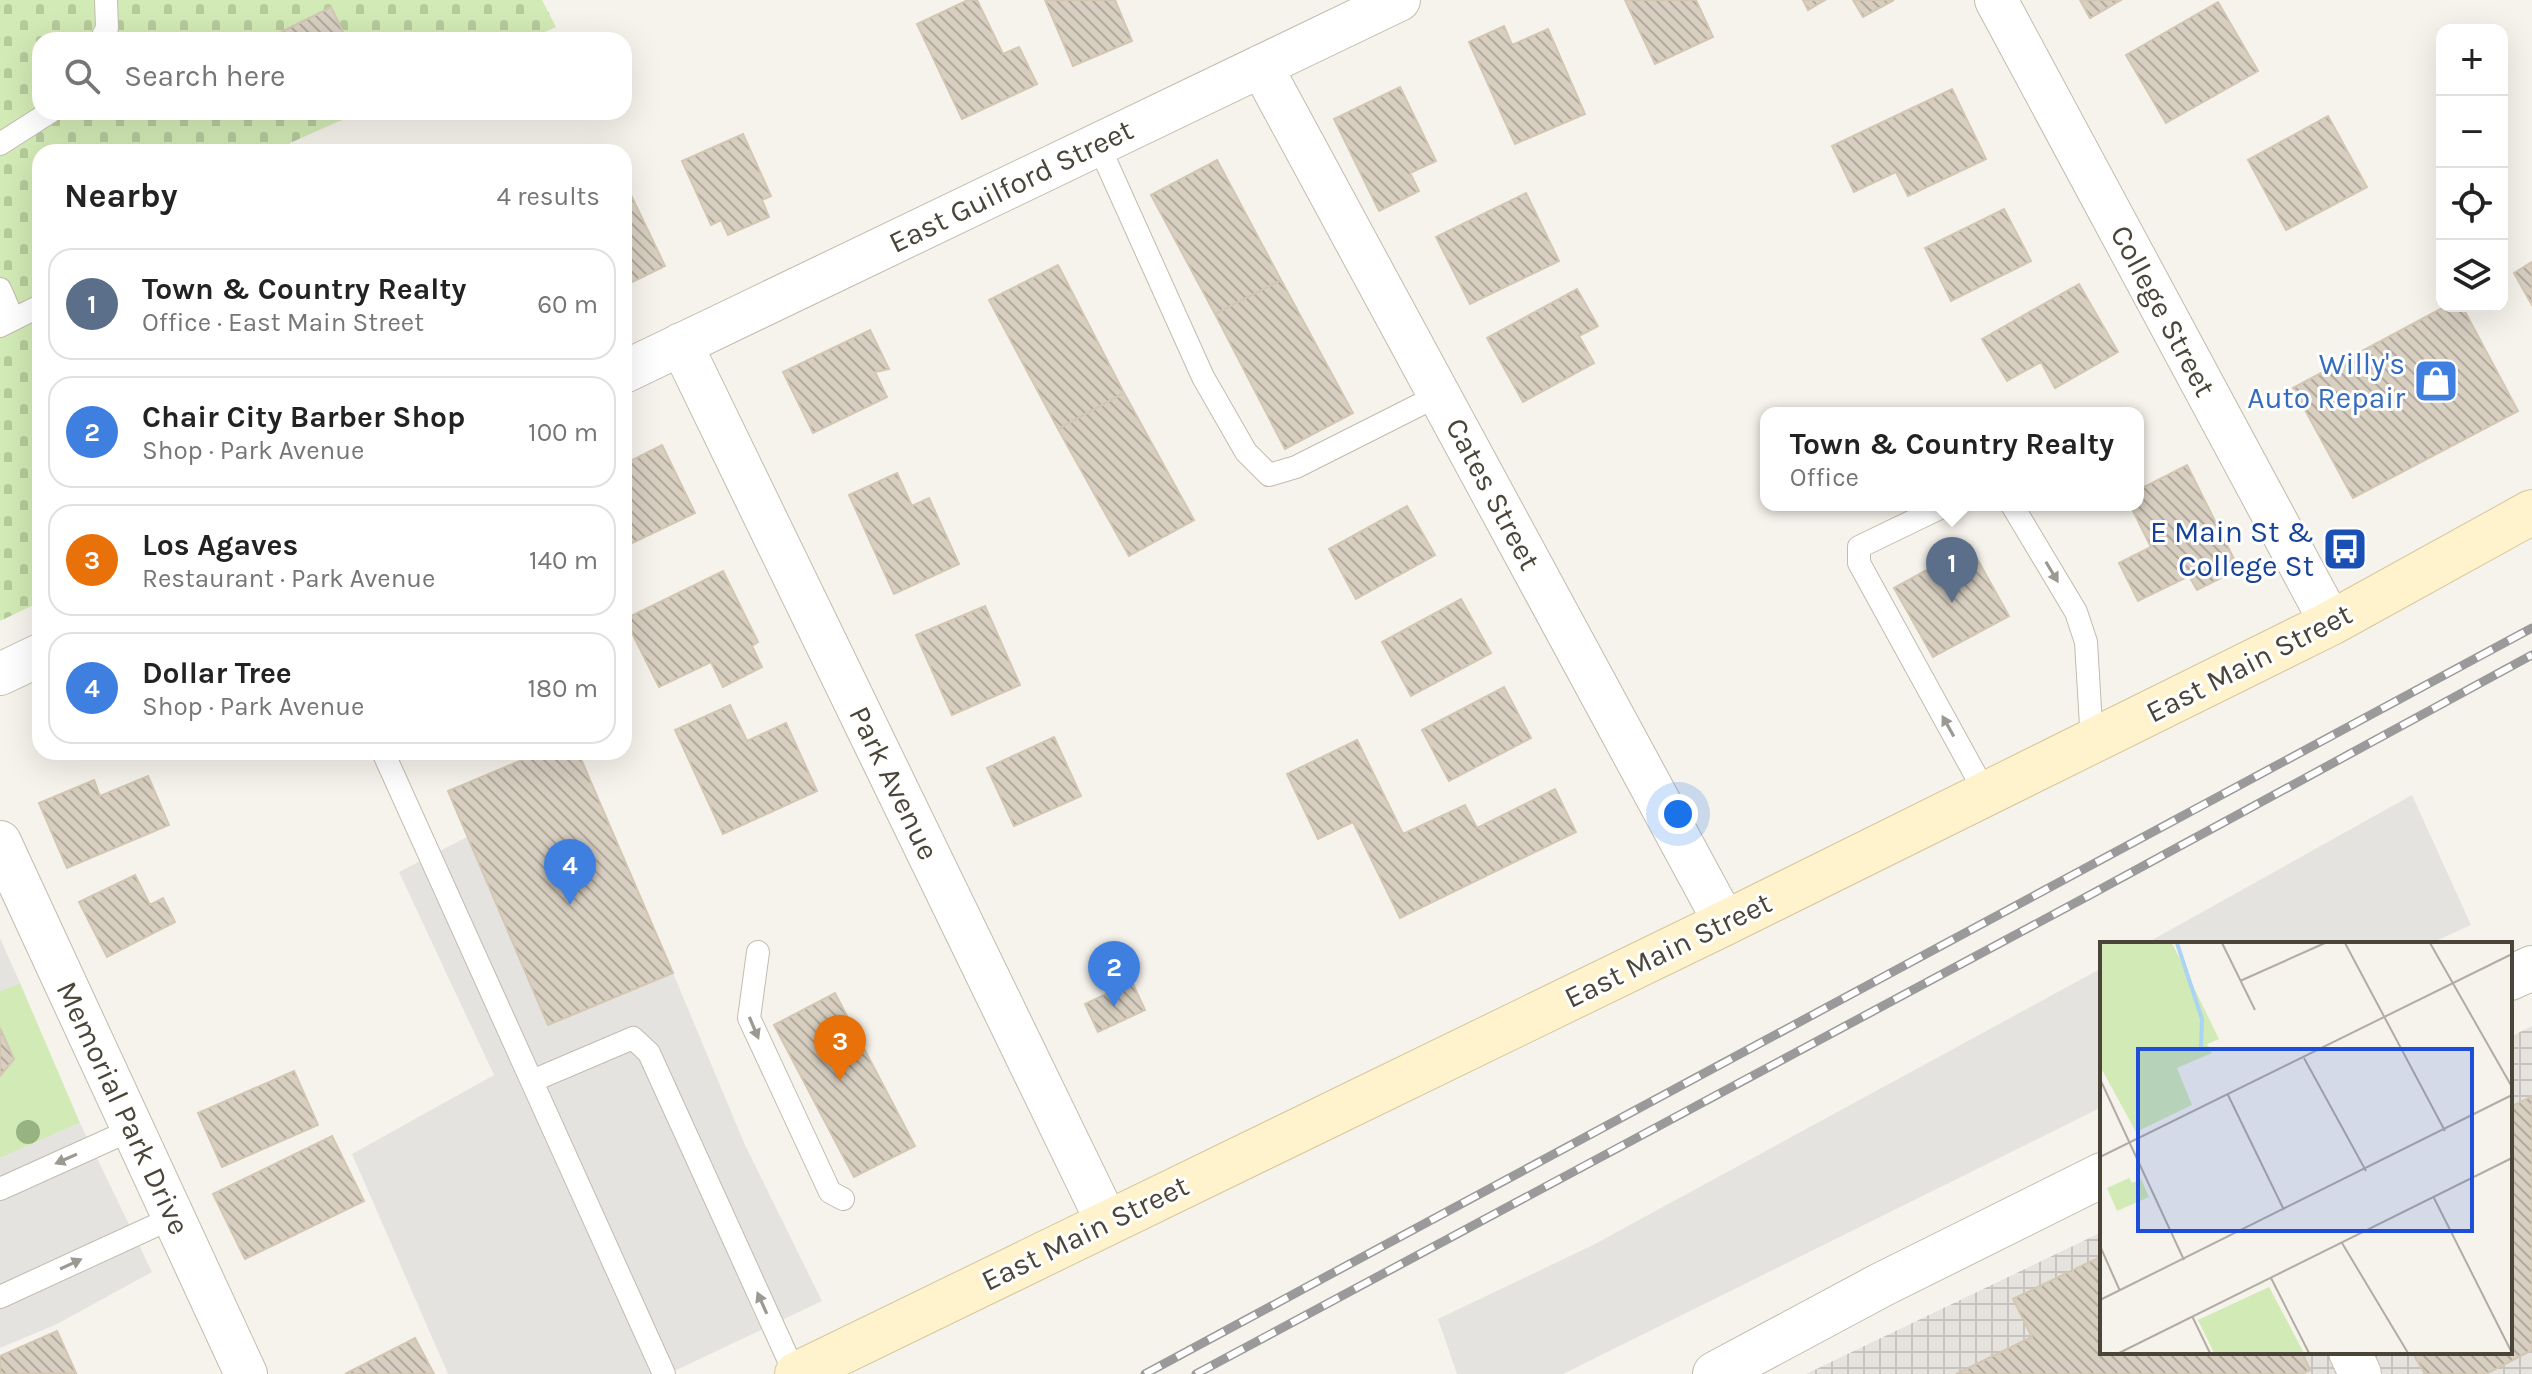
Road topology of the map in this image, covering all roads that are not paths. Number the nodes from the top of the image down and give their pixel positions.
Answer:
1 (106, 0) edge
2 (1399, 0) edge
3 (1996, 0) edge
4 (105, 32) edge
5 (1261, 66) junction
6 (38, 120) edge
7 (0, 144) edge
8 (1098, 144) junction
9 (0, 289) edge
10 (32, 310) edge
11 (7, 322) edge
12 (681, 344) junction
13 (632, 368) edge
14 (1439, 395) junction
15 (1934, 511) edge
16 (2016, 511) edge
17 (2532, 512) edge
18 (2331, 623) junction
19 (32, 659) edge
20 (0, 674) edge
21 (2092, 742) junction
22 (387, 760) edge
23 (1986, 794) junction
24 (0, 842) edge
25 (1725, 923) junction
26 (758, 952) dead end
27 (2532, 968) edge
28 (2512, 977) edge
29 (532, 1081) junction
30 (133, 1129) junction
31 (2100, 1176) edge
32 (0, 1189) edge
33 (843, 1199) dead end
34 (174, 1217) junction
35 (1107, 1222) junction
36 (0, 1297) edge
37 (2351, 1354) edge
38 (246, 1374) edge
39 (664, 1374) edge
40 (796, 1374) edge
41 (1715, 1374) edge
42 (2360, 1374) edge

1 - 4 lane
2 - 5 street, East Guilford Street
3 - 18 street, College Street
5 - 8 street, East Guilford Street
5 - 14 street, Cates Street
6 - 7 lane
8 - 12 street, East Guilford Street
8 - 14 lane
9 - 11 lane
10 - 11 lane
12 - 13 street, East Guilford Street
12 - 35 street, Park Avenue
14 - 25 street, Cates Street
23 -> 15 lane
16 -> 21 lane
17 - 18 main road, East Main Street
18 - 21 main road, East Main Street
19 - 20 street
21 - 23 main road, East Main Street
22 - 29 lane
23 - 25 main road, East Main Street
24 - 30 street, Memorial Park Drive
25 - 35 main road, East Main Street
26 -> 33 lane
27 - 28 street
29 - 39 lane
40 -> 29 lane
30 -> 32 lane
30 - 34 street, Memorial Park Drive
31 - 41 street
36 -> 34 lane
34 - 38 street, Memorial Park Drive
35 - 40 main road, East Main Street
37 - 42 street

